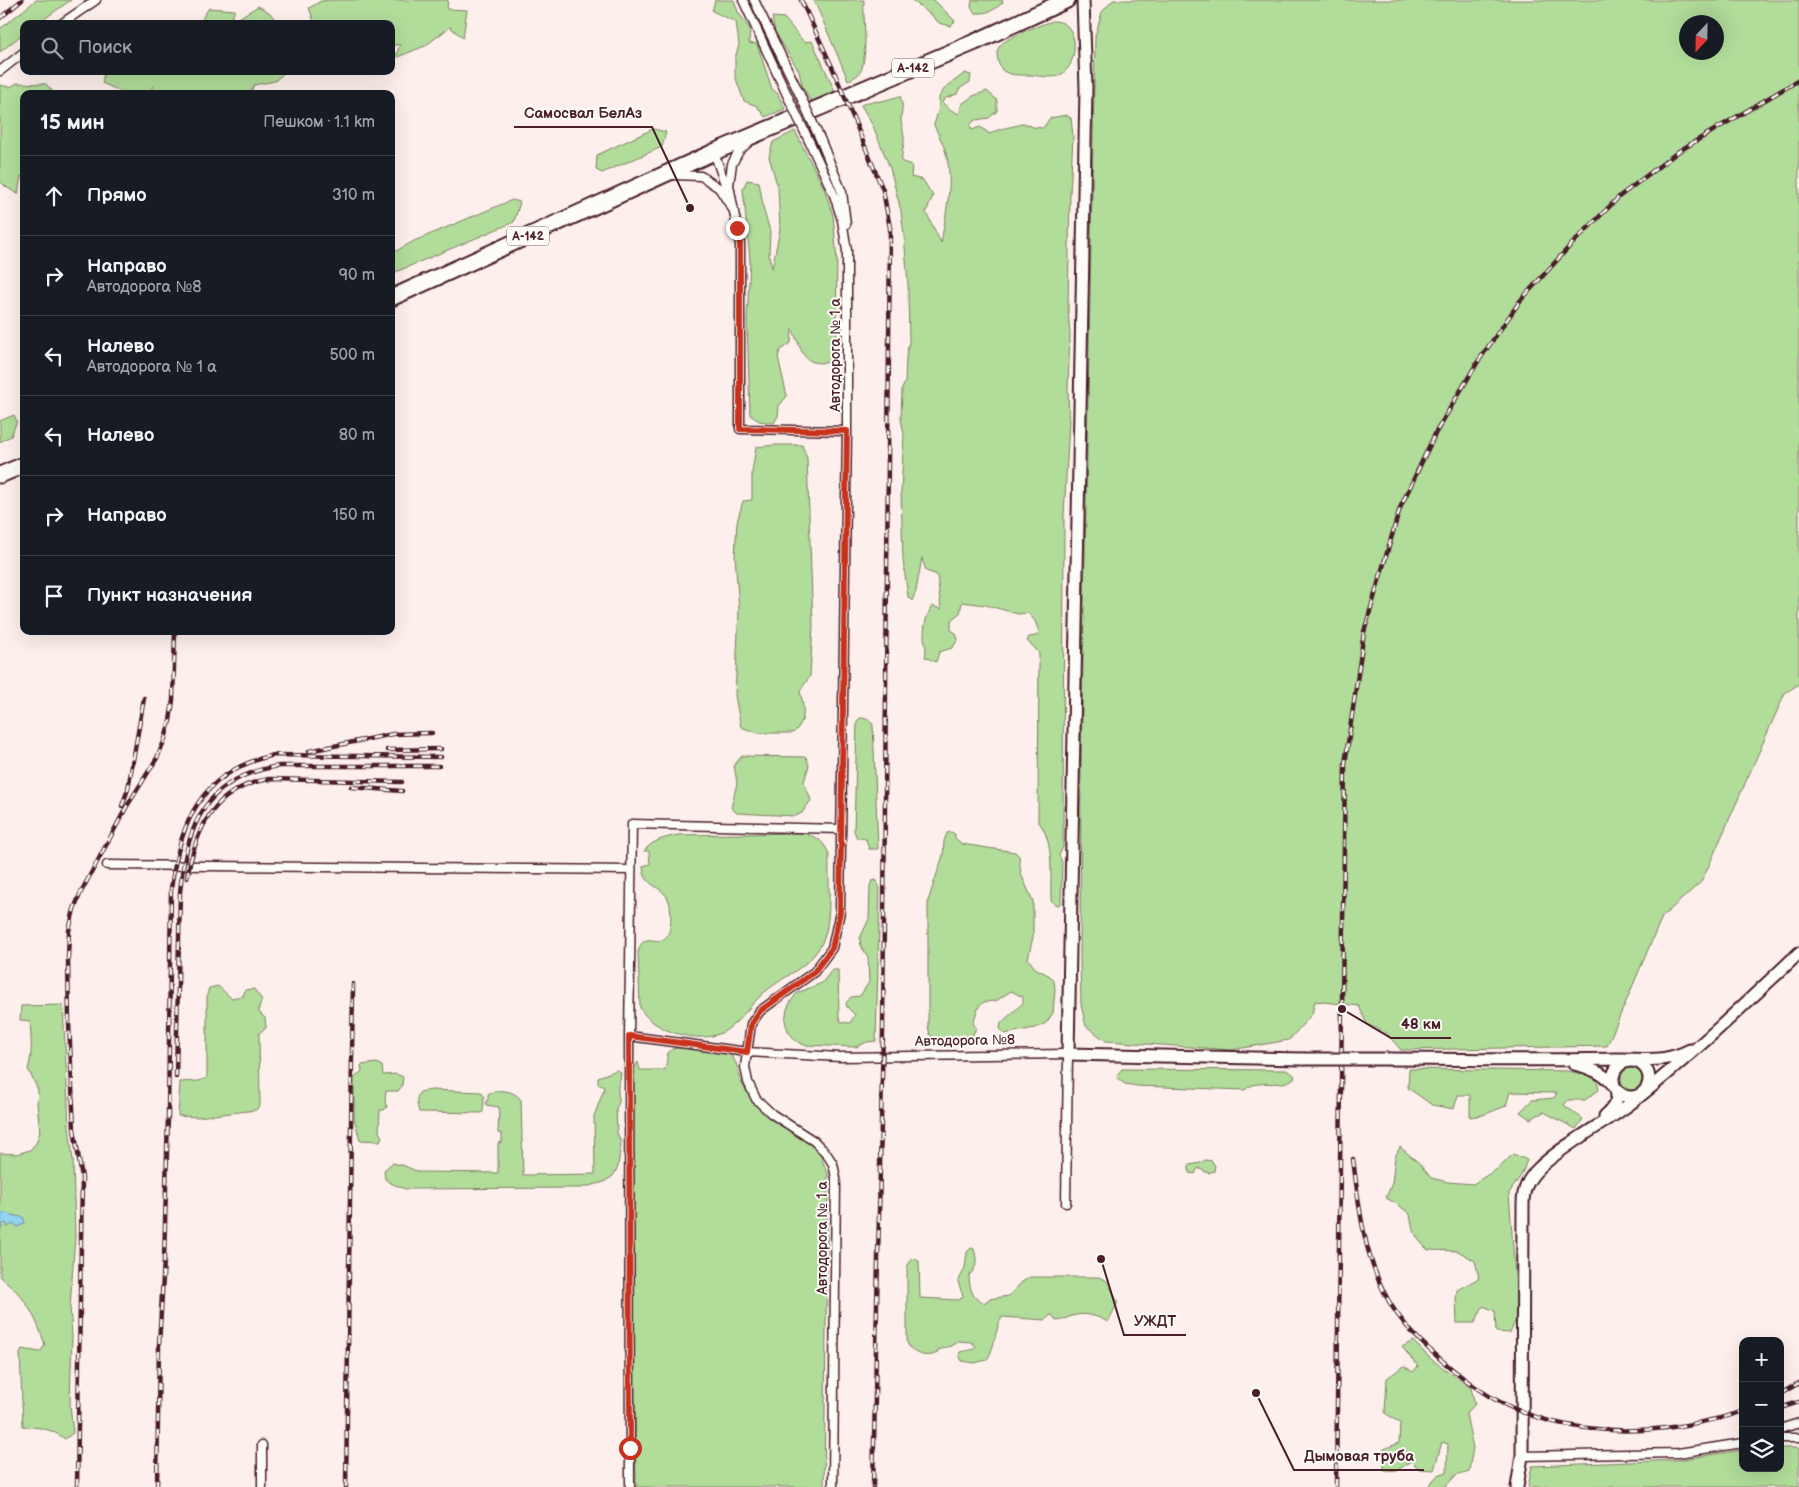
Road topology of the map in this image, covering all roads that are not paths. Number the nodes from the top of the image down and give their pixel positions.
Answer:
1 (96, 0) edge
2 (743, 0) edge
3 (754, 0) edge
4 (1067, 0) edge
5 (1083, 0) edge
6 (67, 20) edge
7 (20, 55) edge
8 (0, 71) edge
9 (758, 134) junction
10 (714, 152) junction
11 (665, 174) junction
12 (734, 211) junction
13 (847, 251) junction
14 (395, 296) edge
15 (847, 431) junction
16 (20, 467) edge
17 (0, 476) edge
18 (842, 829) junction
19 (107, 865) dead end
20 (631, 870) junction
21 (1799, 953) edge
22 (629, 1036) junction
23 (1708, 1039) junction
24 (747, 1052) junction
25 (1068, 1054) junction
26 (1632, 1060) junction
27 (1561, 1061) junction
28 (1614, 1085) junction
29 (1642, 1094) junction
30 (1588, 1131) junction
31 (1066, 1203) dead end
32 (1799, 1423) edge
33 (1784, 1428) edge
34 (1784, 1438) edge
35 (1799, 1438) edge
36 (1739, 1443) edge
37 (262, 1445) dead end
38 (1522, 1456) junction
39 (262, 1487) edge
40 (630, 1487) edge
41 (833, 1487) edge
42 (1517, 1487) edge

1 - 6 street
2 - 13 street, Автодорога № 1 а, bridge
3 - 13 street, bridge
4 - 9 highway, А-142
5 - 25 street
7 - 8 street
9 - 10 highway, А-142
9 - 12 street
10 - 11 highway, А-142
10 - 12 street
11 - 12 street
11 - 14 highway, А-142
12 - 15 street
13 - 15 street, Автодорога № 1 а
15 - 18 street, Автодорога № 1 а
16 - 17 highway
18 - 20 street
18 - 24 street, Автодорога № 1 а
19 - 20 street
20 - 22 street
21 - 23 street
22 - 24 street, Автодорога №8
22 - 40 street
23 - 26 street
23 - 29 street
24 - 25 street, Автодорога №8
24 - 41 street, Автодорога № 1 а
25 - 27 street, Автодорога №8, bridge
25 - 31 street
26 - 27 street
26 - 28 street
26 - 29 street
27 - 28 street
28 - 29 street
28 - 30 street
29 - 30 street
30 - 38 street
32 - 33 street
34 - 35 street
36 - 38 street
37 - 39 street
38 - 42 street

